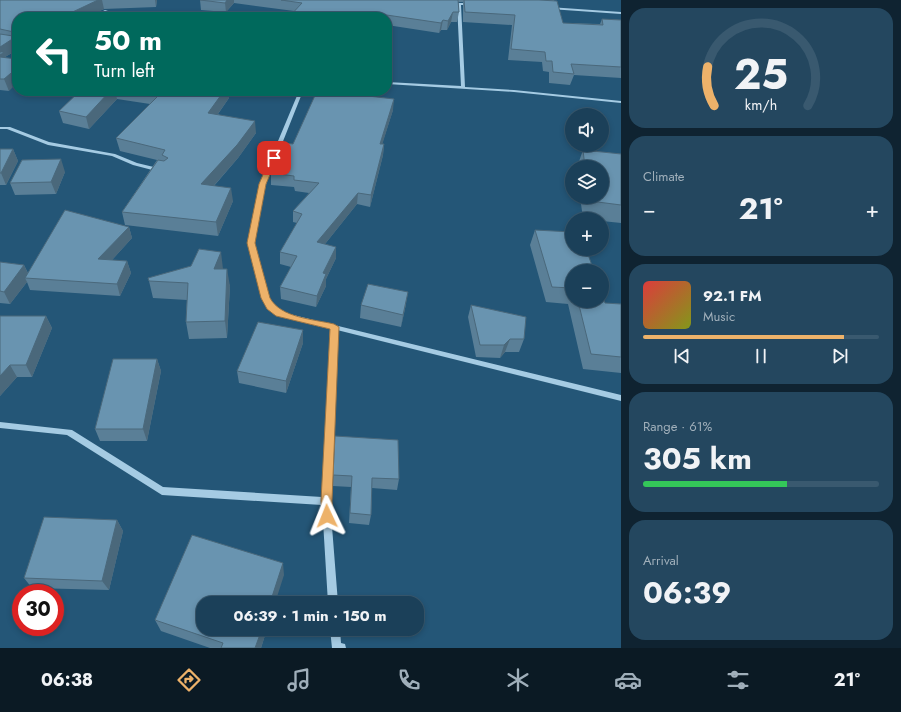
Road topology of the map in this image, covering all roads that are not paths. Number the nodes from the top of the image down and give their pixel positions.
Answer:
1 (481, 4) edge
2 (546, 7) edge
3 (621, 12) edge
4 (392, 83) edge
5 (463, 87) junction
6 (299, 96) edge
7 (621, 102) edge
8 (0, 128) edge
9 (166, 171) edge
10 (334, 327) junction
11 (621, 398) edge
12 (0, 425) edge
13 (326, 501) junction
14 (333, 596) edge
15 (336, 636) edge
16 (337, 647) edge

1 - 5 street
2 - 3 street
4 - 5 street
5 - 7 street
6 - 10 street
8 - 9 street
10 - 11 street
10 - 13 street
12 - 13 street
13 - 14 street
15 - 16 street

